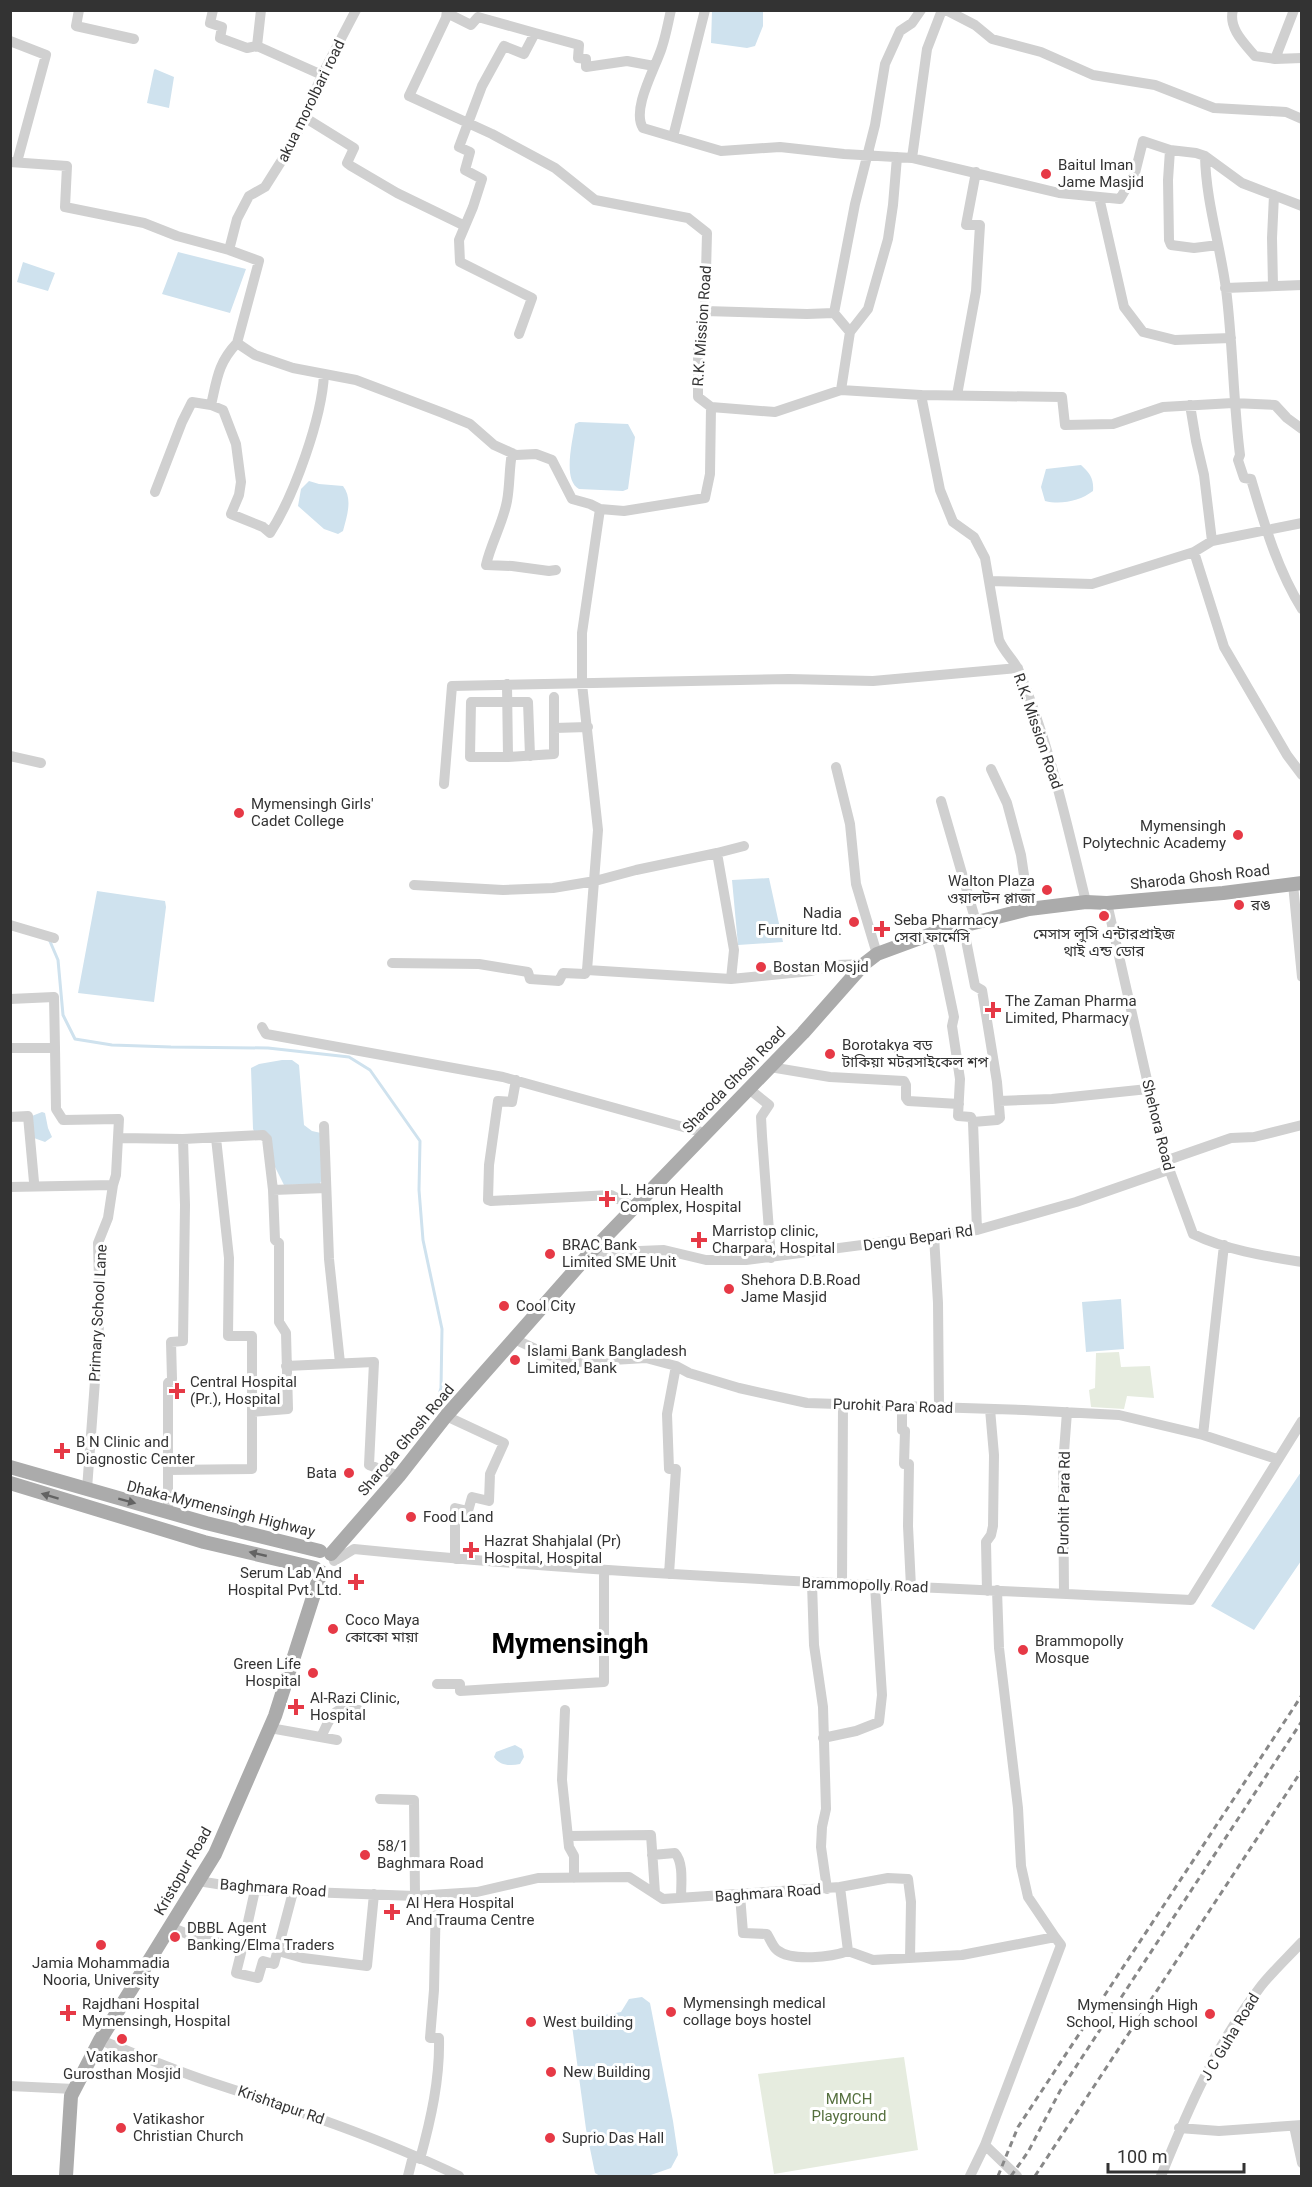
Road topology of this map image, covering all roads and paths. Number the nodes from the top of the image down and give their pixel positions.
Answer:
1 (79, 10) edge
2 (213, 10) edge
3 (261, 10) edge
4 (356, 10) edge
5 (671, 10) edge
6 (705, 10) edge
7 (921, 10) edge
8 (944, 10) edge
9 (1233, 10) edge
10 (1294, 10) edge
11 (447, 12) edge
12 (535, 33) junction
13 (134, 39) dead end
14 (10, 41) edge
15 (257, 46) junction
16 (1302, 58) edge
17 (1275, 60) junction
18 (654, 66) junction
19 (322, 75) junction
20 (304, 117) junction
21 (1302, 119) edge
22 (467, 124) junction
23 (673, 137) junction
24 (1170, 150) junction
25 (868, 155) junction
26 (1205, 156) junction
27 (897, 157) junction
28 (912, 158) junction
29 (14, 162) edge
30 (976, 172) junction
31 (1274, 195) junction
32 (1099, 197) junction
33 (1302, 206) edge
34 (465, 226) junction
35 (1218, 245) junction
36 (229, 250) junction
37 (1302, 285) edge
38 (1273, 286) junction
39 (1226, 288) junction
40 (705, 311) junction
41 (834, 313) junction
42 (850, 332) junction
43 (519, 334) dead end
44 (1231, 338) junction
45 (237, 343) junction
46 (324, 374) junction
47 (842, 390) junction
48 (921, 395) junction
49 (957, 395) junction
50 (1233, 403) junction
51 (211, 405) junction
52 (1190, 405) junction
53 (711, 407) junction
54 (1302, 429) edge
55 (512, 453) junction
56 (155, 492) dead end
57 (600, 509) junction
58 (1302, 523) edge
59 (1265, 531) junction
60 (1212, 541) junction
61 (1194, 552) junction
62 (556, 570) dead end
63 (989, 581) junction
64 (1302, 609) edge
65 (1018, 668) junction
66 (507, 684) junction
67 (582, 684) junction
68 (554, 697) dead end
69 (506, 702) junction
70 (588, 727) junction
71 (554, 728) junction
72 (10, 756) edge
73 (530, 756) junction
74 (508, 757) junction
75 (41, 763) dead end
76 (836, 767) dead end
77 (991, 769) dead end
78 (1302, 776) edge
79 (444, 784) dead end
80 (941, 801) dead end
81 (744, 846) dead end
82 (717, 853) junction
83 (595, 881) junction
84 (1297, 883) edge
85 (414, 885) dead end
86 (1086, 902) junction
87 (1107, 903) junction
88 (1029, 909) junction
89 (970, 923) junction
90 (10, 925) edge
91 (934, 933) junction
92 (54, 938) dead end
93 (877, 954) junction
94 (392, 963) dead end
95 (864, 964) junction
96 (587, 970) junction
97 (1302, 977) edge
98 (731, 979) junction
99 (10, 999) edge
100 (262, 1027) dead end
101 (10, 1048) edge
102 (55, 1048) junction
103 (770, 1067) junction
104 (516, 1080) junction
105 (749, 1089) junction
106 (1148, 1089) junction
107 (999, 1101) junction
108 (959, 1104) junction
109 (10, 1117) edge
110 (973, 1122) junction
111 (1302, 1125) edge
112 (324, 1126) dead end
113 (705, 1133) junction
114 (120, 1138) junction
115 (216, 1138) junction
116 (183, 1139) junction
117 (1167, 1165) junction
118 (34, 1182) dead end
119 (113, 1185) junction
120 (10, 1187) edge
121 (326, 1188) junction
122 (273, 1190) junction
123 (634, 1207) junction
124 (977, 1230) junction
125 (934, 1236) junction
126 (1224, 1245) junction
127 (590, 1253) junction
128 (771, 1257) junction
129 (1302, 1262) edge
130 (514, 1339) junction
131 (340, 1363) junction
132 (286, 1366) junction
133 (676, 1366) junction
134 (843, 1404) junction
135 (902, 1407) junction
136 (939, 1407) junction
137 (990, 1409) junction
138 (252, 1412) junction
139 (1067, 1412) junction
140 (446, 1416) junction
141 (1302, 1421) edge
142 (1203, 1434) junction
143 (1277, 1459) junction
144 (10, 1467) edge
145 (168, 1470) junction
146 (399, 1476) junction
147 (10, 1484) edge
148 (87, 1489) junction
149 (168, 1512) junction
150 (328, 1556) junction
151 (455, 1559) junction
152 (318, 1570) junction
153 (604, 1570) junction
154 (669, 1574) junction
155 (812, 1583) junction
156 (842, 1585) junction
157 (875, 1586) junction
158 (911, 1587) junction
159 (992, 1591) junction
160 (1064, 1594) junction
161 (437, 1684) dead end
162 (359, 1710) dead end
163 (565, 1710) dead end
164 (270, 1728) junction
165 (321, 1737) junction
166 (824, 1738) junction
167 (337, 1740) dead end
168 (380, 1799) dead end
169 (569, 1836) junction
170 (652, 1855) junction
171 (574, 1878) junction
172 (198, 1881) junction
173 (840, 1887) junction
174 (827, 1888) junction
175 (255, 1890) junction
176 (293, 1892) junction
177 (656, 1893) junction
178 (374, 1894) junction
179 (436, 1895) junction
180 (740, 1895) junction
181 (415, 1896) junction
182 (681, 1898) junction
183 (170, 1927) junction
184 (1055, 1937) junction
185 (1302, 1942) edge
186 (242, 1949) junction
187 (278, 1951) junction
188 (848, 1951) junction
189 (910, 1958) junction
190 (100, 2040) junction
191 (10, 2086) edge
192 (74, 2089) junction
193 (1298, 2125) edge
194 (1179, 2128) junction
195 (985, 2145) junction
196 (417, 2157) junction
197 (1302, 2163) edge
198 (66, 2176) edge
199 (408, 2176) edge
200 (457, 2176) edge
201 (970, 2176) edge
202 (1017, 2176) edge
203 (1161, 2176) edge

1 - 13 street
2 - 15 street
3 - 15 street
4 - 19 street, akua morolbari road
5 - 18 street
6 - 23 street
7 - 25 street
8 - 21 street
8 - 28 street
9 - 17 street
10 - 17 street
11 - 12 street
11 - 22 street, R.K. Mission Road
12 - 18 street
12 - 22 street
14 - 29 street
15 - 19 street
16 - 17 street
18 - 23 street
19 - 20 street, akua morolbari road
20 - 34 street
20 - 36 street, akua morolbari road
22 - 34 street
22 - 40 street, R.K. Mission Road
23 - 25 street
24 - 26 street
24 - 32 street
24 - 35 street
25 - 27 street
25 - 41 street
26 - 31 street
26 - 35 street
27 - 28 street
27 - 42 street
28 - 30 street
29 - 36 street
30 - 32 street
30 - 49 street
31 - 33 street
31 - 38 street
32 - 44 street
34 - 43 street
35 - 39 street
36 - 45 street
37 - 38 street
38 - 39 street
39 - 44 street
40 - 41 street
40 - 53 street, R.K. Mission Road
41 - 42 street
42 - 47 street
44 - 50 street
45 - 46 street
45 - 51 street
46 - 51 street
46 - 55 street
47 - 48 street, R.K. Mission Road
47 - 53 street, R.K. Mission Road
48 - 49 street
48 - 63 street, R.K. Mission Road
49 - 52 street
50 - 52 street
50 - 54 street
50 - 59 street
51 - 56 street
52 - 60 street
53 - 57 street
55 - 57 street
55 - 62 street
57 - 67 street
58 - 59 street
59 - 60 street
59 - 64 street
60 - 61 street
61 - 63 street
61 - 78 street
63 - 65 street, R.K. Mission Road
65 - 67 street
65 - 86 street, R.K. Mission Road
66 - 67 street
66 - 69 street
66 - 79 street
67 - 70 street
68 - 71 street
69 - 73 street
69 - 74 street
69 - 74 street
70 - 71 street
70 - 83 street
71 - 73 street
72 - 75 street
73 - 74 street
76 - 93 street
77 - 88 street
80 - 89 street
81 - 82 street
82 - 83 street
82 - 98 street
83 - 85 street
83 - 96 street
84 - 87 main road, Sharoda Ghosh Road
84 - 97 street
86 - 87 main road, Sharoda Ghosh Road
86 - 88 main road, Sharoda Ghosh Road
87 - 106 street, Shehora Road
88 - 89 main road, Sharoda Ghosh Road
89 - 91 main road, Sharoda Ghosh Road
89 - 107 street
90 - 92 street
91 - 93 main road, Sharoda Ghosh Road
91 - 108 street
93 - 95 main road, Sharoda Ghosh Road
94 - 96 street
95 - 98 street
95 - 103 main road, Sharoda Ghosh Road
96 - 98 street
99 - 102 street
100 - 104 street
101 - 102 street
102 - 114 street
103 - 105 main road, Sharoda Ghosh Road
103 - 108 street
104 - 113 street
104 - 123 street
105 - 113 main road, Sharoda Ghosh Road
105 - 128 street
106 - 107 street
106 - 117 street, Shehora Road
107 - 110 street
108 - 110 street
109 - 118 street
110 - 124 street
111 - 117 street, Dengu Bepari Rd
112 - 121 street
113 - 123 main road, Sharoda Ghosh Road
114 - 116 street
114 - 119 street, Primary School Lane
115 - 116 street
115 - 122 street
115 - 138 street
116 - 145 street
117 - 124 street, Dengu Bepari Rd
117 - 126 street, Shehora Road
119 - 120 street
119 - 148 street, Primary School Lane
121 - 122 street
121 - 131 street
122 - 132 street
123 - 127 main road, Sharoda Ghosh Road
124 - 125 street, Dengu Bepari Rd
125 - 128 street, Dengu Bepari Rd
125 - 136 street
126 - 129 street, Shehora Road
126 - 142 street
127 - 128 street, Dengu Bepari Rd
127 - 130 main road, Sharoda Ghosh Road
130 - 133 street, Purohit Para Road
130 - 140 main road, Sharoda Ghosh Road
131 - 132 street
131 - 146 street
132 - 138 street
133 - 134 street, Purohit Para Road
133 - 154 street
134 - 135 street, Purohit Para Road
134 - 156 street
135 - 136 street, Purohit Para Road
135 - 158 street
136 - 137 street, Purohit Para Road
137 - 139 street, Purohit Para Road
137 - 159 street
138 - 145 street
139 - 142 street, Purohit Para Road
139 - 160 street, Purohit Para Rd
140 - 146 main road, Sharoda Ghosh Road
140 - 151 street
141 - 143 street, Brammopolly Road
142 - 143 street, Purohit Para Road
143 - 160 street, Brammopolly Road
144 - 148 main road, Dhaka-Mymensingh Highway
145 - 149 street
146 - 150 main road, Sharoda Ghosh Road
152 -> 147 main road
148 -> 149 main road, Dhaka-Mymensingh Highway
149 - 150 main road, Dhaka-Mymensingh Highway
150 - 151 street, Brammopolly Road
150 - 152 main road, Sharoda Ghosh Road
151 - 153 street, Brammopolly Road
152 - 164 main road, Kristopur Road
153 - 154 street, Brammopolly Road
153 - 161 street
154 - 155 street, Brammopolly Road
155 - 156 street, Brammopolly Road
155 - 166 street
156 - 157 street, Brammopolly Road
157 - 158 street, Brammopolly Road
157 - 166 street
158 - 159 street, Brammopolly Road
159 - 160 street, Brammopolly Road
159 - 184 street
162 - 165 street
163 - 169 street
164 - 165 street
164 - 172 main road, Kristopur Road
165 - 167 street
166 - 174 street
168 - 181 street
169 - 170 street
169 - 171 street
170 - 177 street
170 - 182 street
171 - 177 street, Baghmara Road
171 - 179 street, Baghmara Road
172 - 175 street, Baghmara Road
172 - 183 main road, Kristopur Road
173 - 174 street, Baghmara Road
173 - 188 street, Baghmara Road
173 - 189 street
174 - 180 street, Baghmara Road
175 - 176 street, Baghmara Road
175 - 186 street
176 - 178 street, Baghmara Road
176 - 187 street
177 - 182 street, Baghmara Road
178 - 181 street, Baghmara Road
178 - 187 street
179 - 181 street, Baghmara Road
179 - 196 street
180 - 182 street, Baghmara Road
180 - 188 street
183 - 186 street
183 - 190 main road, Kristopur Road
184 - 189 street
184 - 195 street
185 - 194 street, J C Guha Road
186 - 187 street
188 - 189 street
190 - 192 main road, Kristopur Road
190 - 196 street, Krishtapur Rd
191 - 192 street
192 - 198 main road, Kristopur Road
193 - 194 street
193 - 197 street
194 - 203 street, J C Guha Road
195 - 201 street
195 - 202 street
196 - 199 street
196 - 200 street, Krishtapur Rd

